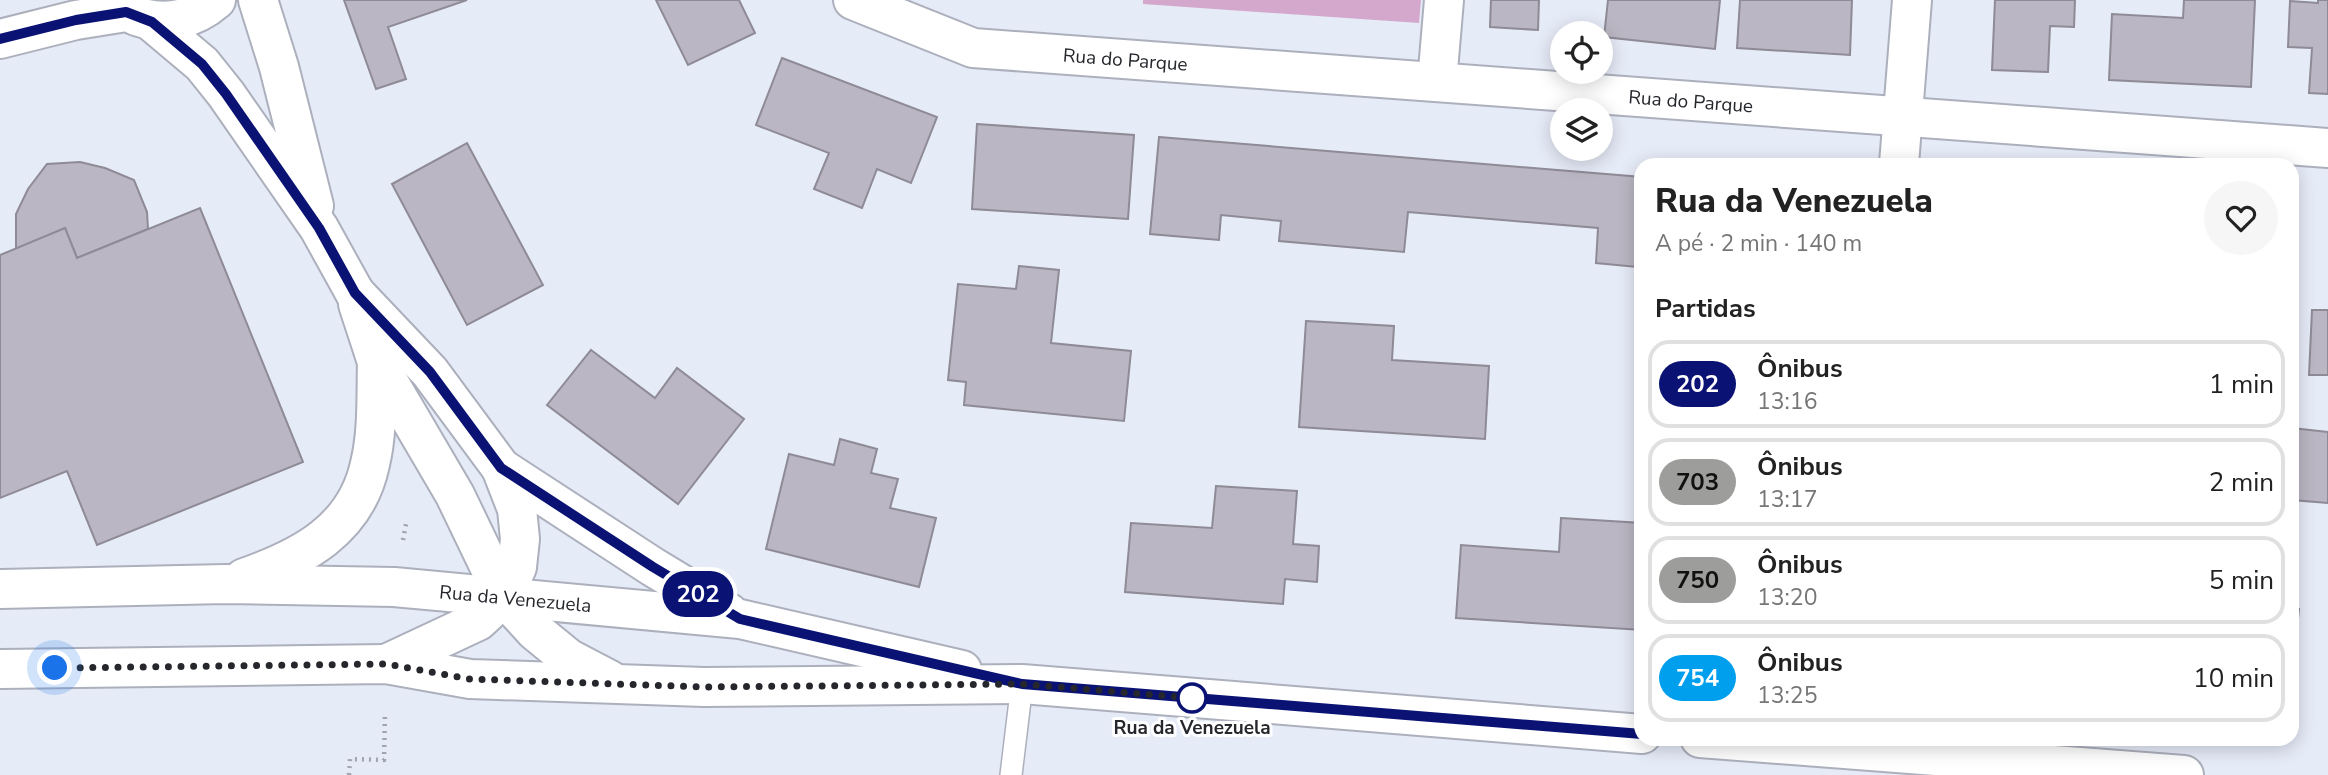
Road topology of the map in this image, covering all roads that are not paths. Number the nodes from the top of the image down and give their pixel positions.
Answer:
1 (216, 0) edge
2 (258, 0) edge
3 (853, 0) edge
4 (1444, 0) edge
5 (1912, 0) edge
6 (130, 11) edge
7 (0, 39) edge
8 (1437, 82) junction
9 (1902, 117) junction
10 (2328, 148) edge
11 (1899, 158) edge
12 (319, 228) junction
13 (355, 293) junction
14 (377, 362) junction
15 (501, 468) junction
16 (226, 584) junction
17 (0, 589) edge
18 (504, 597) junction
19 (740, 619) junction
20 (386, 664) junction
21 (0, 669) edge
22 (618, 684) junction
23 (1022, 684) junction
24 (1634, 733) edge
25 (1867, 746) edge
26 (1011, 775) edge
27 (2184, 775) edge

1 - 6 street
2 - 12 street
3 - 8 street, Rua do Parque
4 - 8 street
5 - 9 street
6 - 7 street
6 - 12 street
8 - 9 street, Rua do Parque
9 - 10 street, Rua do Parque
9 - 11 street
12 - 13 street
13 - 14 street
13 - 15 street
14 - 16 street
14 - 18 street
15 - 18 street
15 - 19 street
16 - 17 street, Rua da Venezuela
16 - 18 street, Rua da Venezuela
18 - 19 street, Rua da Venezuela
18 - 20 street
18 - 22 street
19 - 23 street, Rua da Venezuela
20 - 21 street, Rua da Venezuela
20 - 22 street, Rua da Venezuela
22 - 23 street, Rua da Venezuela
23 - 24 street, Rua da Venezuela
23 - 26 lane
25 - 27 street

